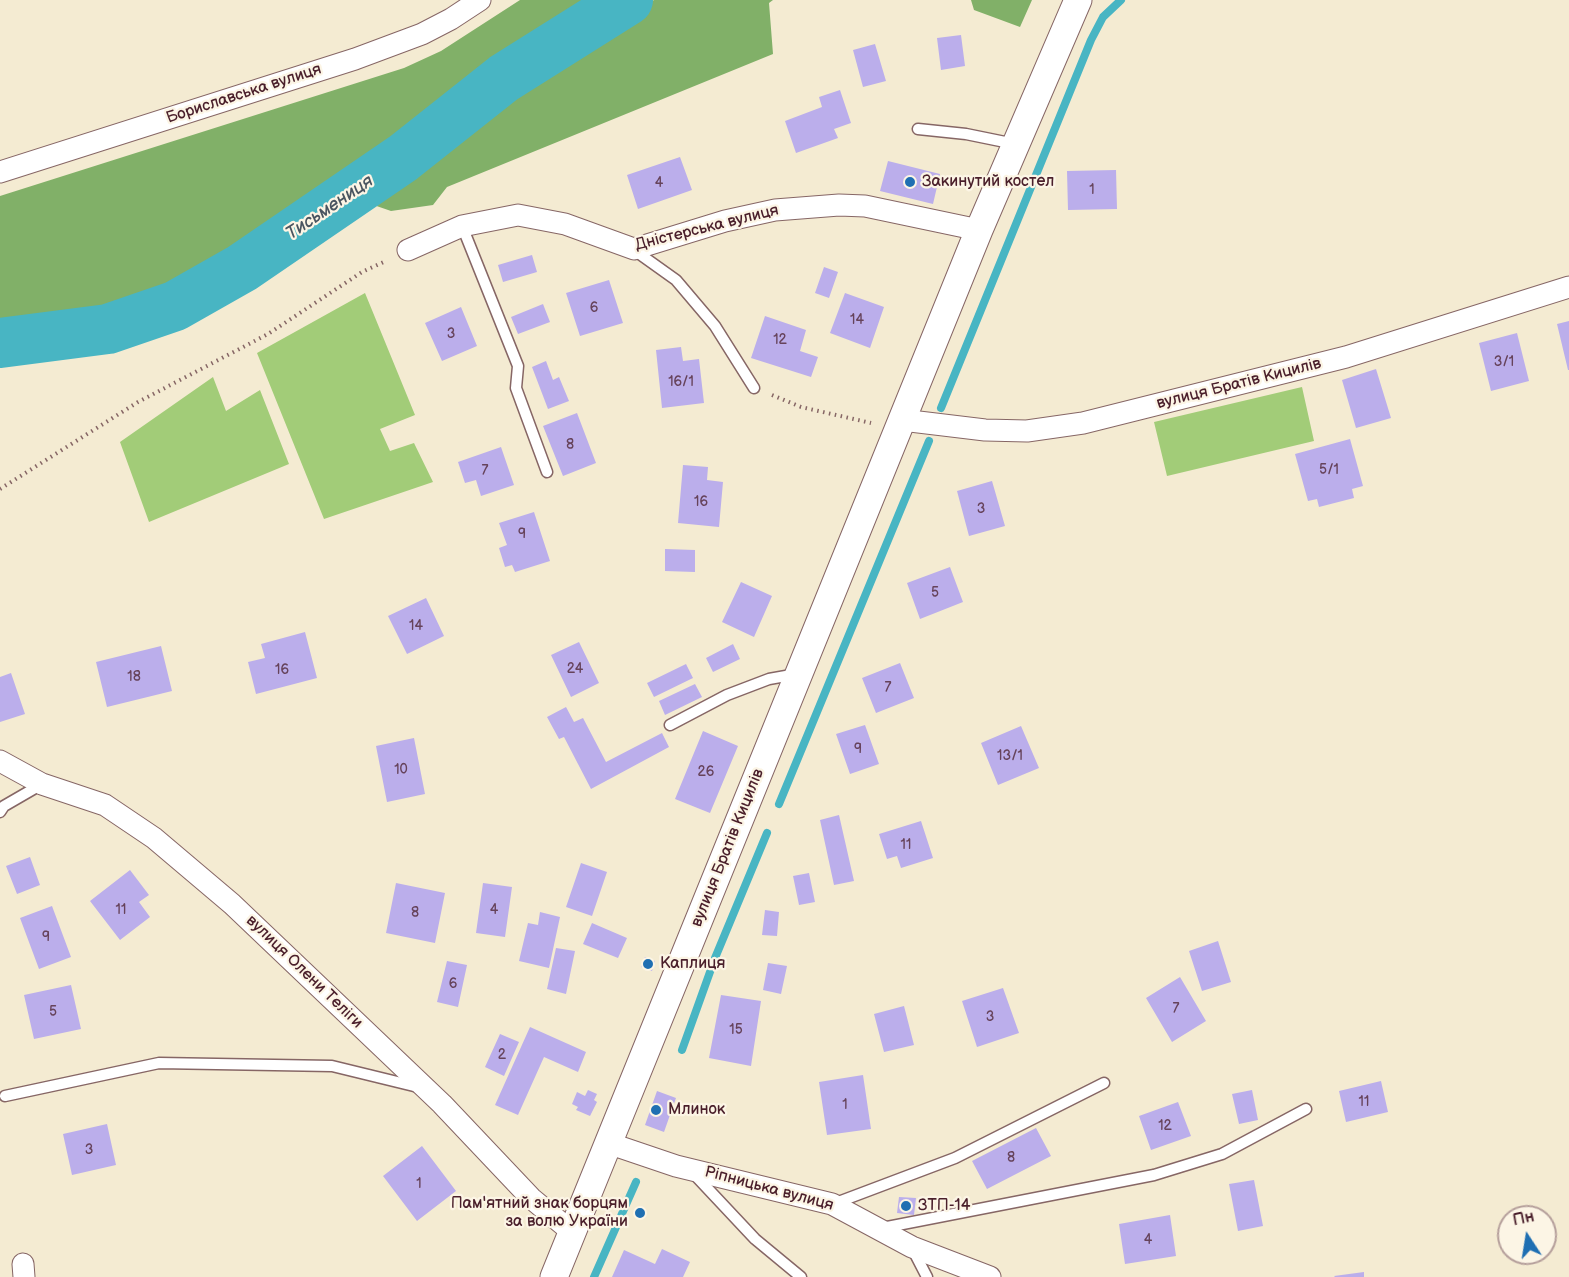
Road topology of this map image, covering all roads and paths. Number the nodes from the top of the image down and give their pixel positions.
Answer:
1 (480, 0) edge
2 (1078, 0) edge
3 (918, 129) dead end
4 (1015, 144) junction
5 (0, 172) edge
6 (462, 226) junction
7 (979, 230) junction
8 (634, 249) junction
9 (408, 250) joint
10 (1569, 287) edge
11 (754, 388) joint
12 (900, 424) junction
13 (547, 472) dead end
14 (0, 489) edge
15 (800, 674) junction
16 (670, 725) dead end
17 (0, 761) edge
18 (42, 784) junction
19 (0, 812) edge
20 (1104, 1083) dead end
21 (426, 1089) junction
22 (5, 1096) dead end
23 (1306, 1109) dead end
24 (608, 1143) junction
25 (690, 1169) junction
26 (832, 1204) junction
27 (879, 1229) junction
28 (573, 1232) junction
29 (912, 1247) junction
30 (554, 1277) edge
31 (801, 1277) edge
32 (927, 1277) edge
33 (990, 1277) edge

1 - 5 street, Бориславська вулиця
2 - 4 street, вулиця Братів Кицилів
3 - 4 lane
4 - 7 street, вулиця Братів Кицилів
6 - 8 street, Дністерська вулиця
6 - 9 street, Дністерська вулиця
6 - 13 lane
7 - 8 street, Дністерська вулиця
7 - 12 street, вулиця Братів Кицилів
8 - 11 lane
9 - 14 path
10 - 12 street, вулиця Братів Кицилів
11 - 12 path
12 - 15 street, вулиця Братів Кицилів
15 - 16 lane
15 - 24 street, вулиця Братів Кицилів
17 - 18 street, вулиця Олени Теліги
18 - 19 lane
18 - 21 street, вулиця Олени Теліги
20 - 26 lane
21 - 22 lane
21 - 28 street, вулиця Олени Теліги
23 - 27 lane
24 - 25 street, Ріпницька вулиця
24 - 28 street, вулиця Братів Кицилів
25 - 26 street, Ріпницька вулиця
25 - 31 lane
26 - 27 street, Ріпницька вулиця
27 - 29 street, Ріпницька вулиця
28 - 30 street, вулиця Братів Кицилів
29 - 32 lane
29 - 33 street, Ріпницька вулиця

